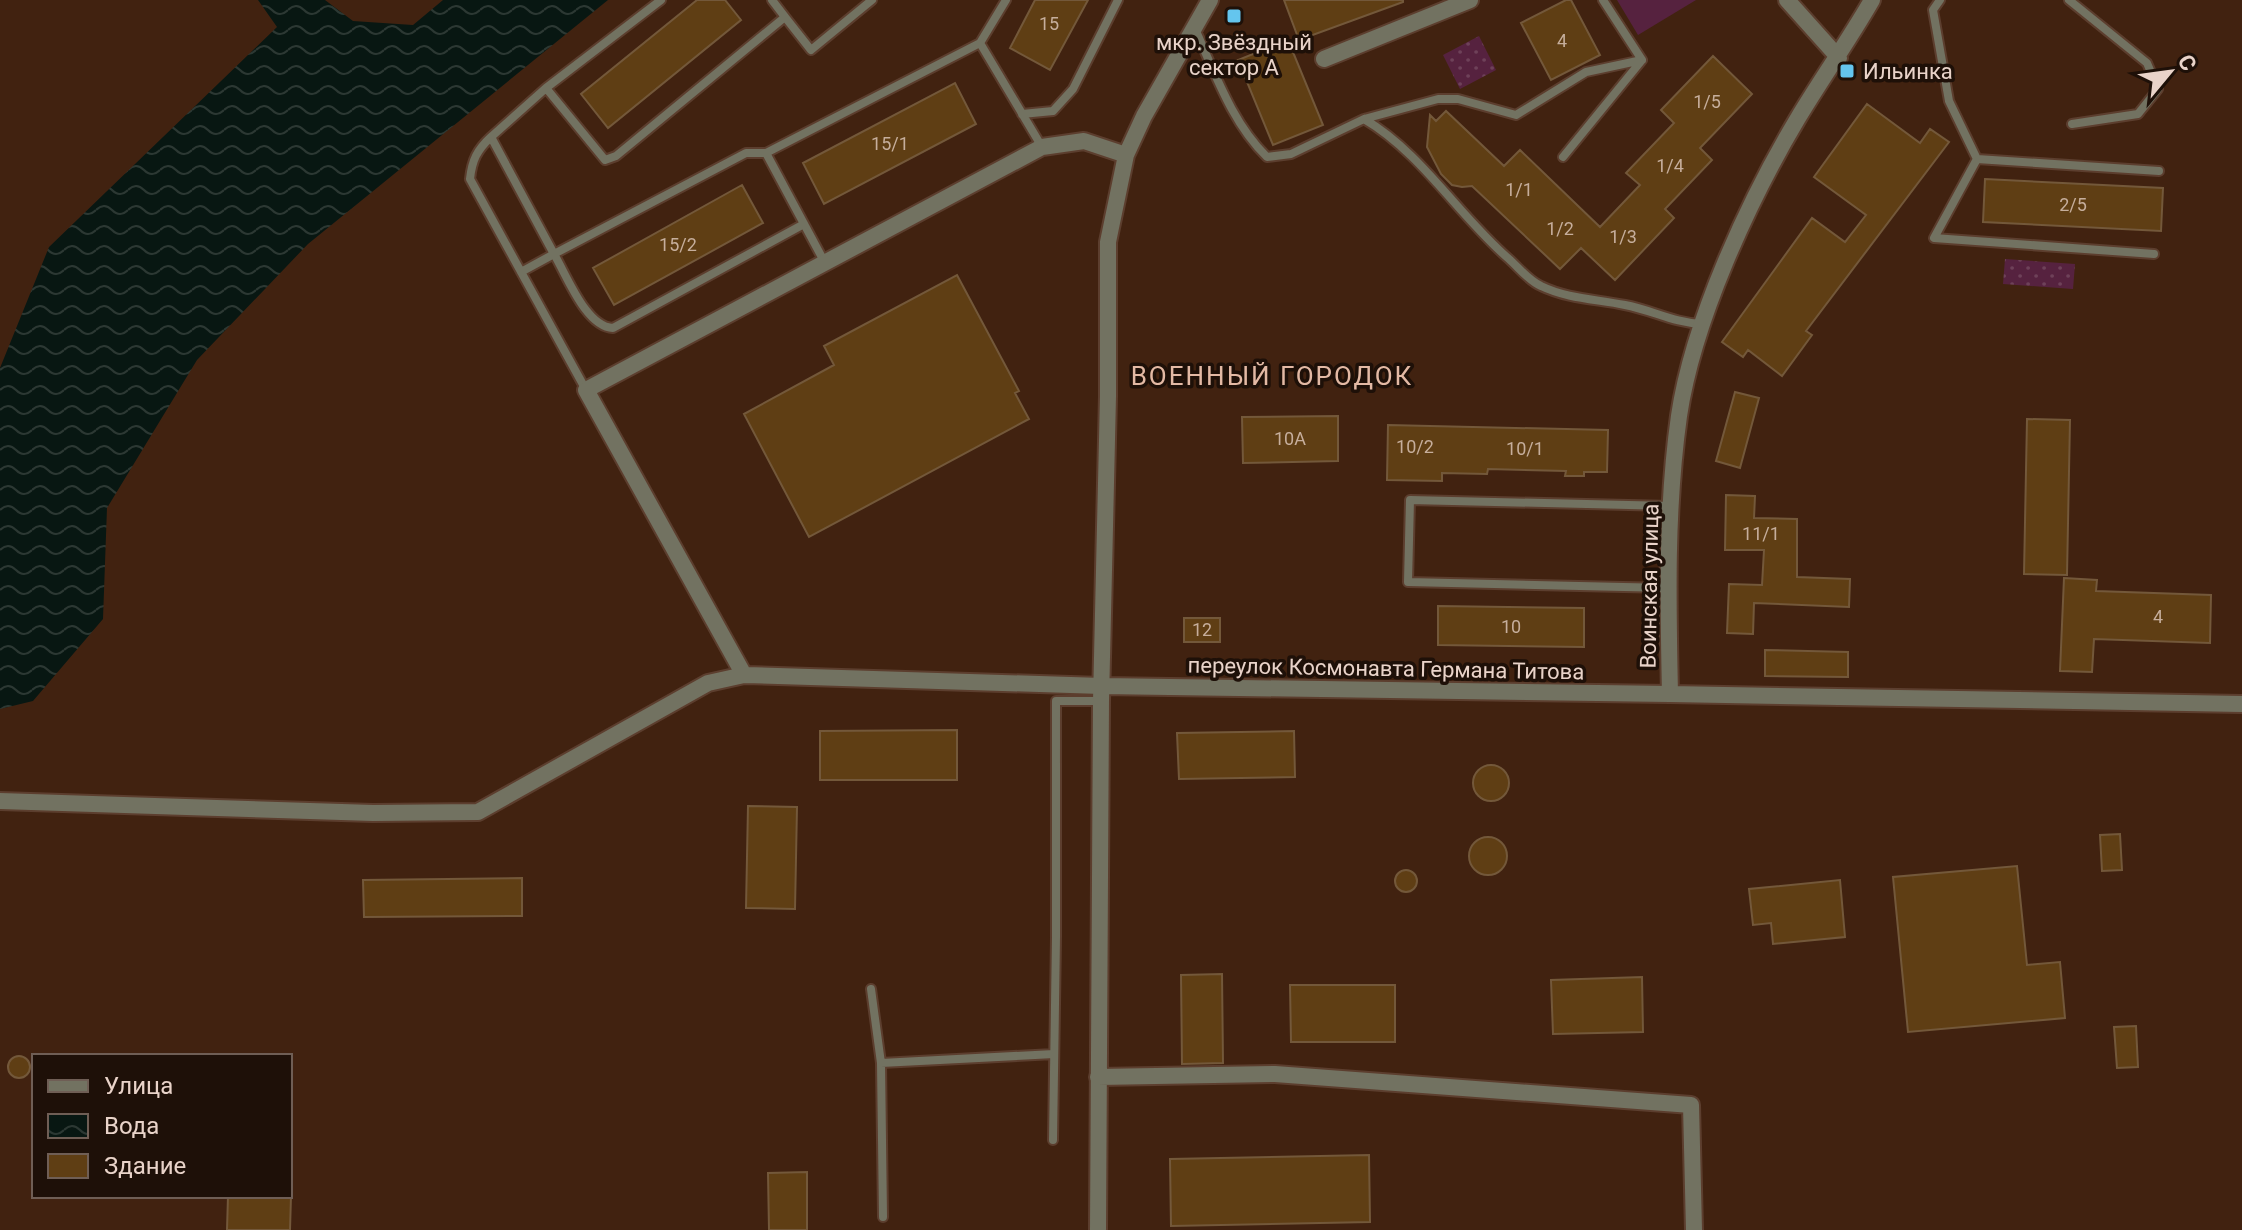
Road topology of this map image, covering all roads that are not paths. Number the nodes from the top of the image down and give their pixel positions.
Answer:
1 (661, 0) edge
2 (772, 0) edge
3 (872, 0) edge
4 (1006, 0) edge
5 (1118, 0) edge
6 (1210, 0) edge
7 (1470, 0) edge
8 (1603, 0) edge
9 (1787, 0) edge
10 (1872, 0) edge
11 (1940, 0) edge
12 (2069, 0) edge
13 (785, 17) junction
14 (1195, 29) junction
15 (980, 43) junction
16 (1839, 58) junction
17 (1324, 59) dead end
18 (1642, 60) junction
19 (546, 88) junction
20 (1022, 114) junction
21 (1364, 119) junction
22 (2072, 124) dead end
23 (491, 137) junction
24 (1042, 147) junction
25 (766, 153) junction
26 (1126, 155) junction
27 (1563, 157) dead end
28 (1977, 159) junction
29 (2159, 171) dead end
30 (804, 224) junction
31 (554, 254) junction
32 (2154, 254) dead end
33 (826, 263) junction
34 (521, 272) junction
35 (1702, 324) junction
36 (586, 390) junction
37 (1671, 506) junction
38 (1668, 588) junction
39 (744, 675) junction
40 (1101, 694) junction
41 (1670, 694) junction
42 (2242, 704) edge
43 (0, 801) edge
44 (871, 989) dead end
45 (1054, 1054) junction
46 (881, 1063) junction
47 (1098, 1077) junction
48 (1053, 1140) dead end
49 (883, 1217) dead end
50 (1098, 1230) edge
51 (1694, 1230) edge

1 - 19 lane
2 - 13 lane
3 - 13 lane
4 - 15 lane
5 - 20 lane
6 - 14 street
7 - 17 street
8 - 18 lane
9 - 16 street
10 - 16 street, Воинская улица
11 - 28 lane
12 - 22 lane
13 - 19 lane
14 - 21 lane
14 - 26 street
15 - 20 lane
15 - 25 lane
16 - 35 street, Воинская улица
18 - 21 lane
18 - 27 lane
19 - 23 lane
20 - 24 lane
21 - 35 lane
23 - 31 lane
23 - 34 lane
24 - 26 street
24 - 33 street
25 - 30 lane
25 - 31 lane
26 - 40 street
28 - 29 lane
28 - 32 lane
30 - 31 lane
30 - 33 lane
31 - 34 lane
33 - 36 street
34 - 36 lane
35 - 37 street, Воинская улица
36 - 39 street
37 - 38 street, Воинская улица
37 - 38 lane
38 - 41 street, Воинская улица
39 - 40 street, переулок Космонавта Германа Титова
39 - 43 street, переулок Космонавта Германа Титова
40 - 41 street, переулок Космонавта Германа Титова
40 - 45 lane
40 - 47 street
41 - 42 street, Воинская улица
44 - 46 lane
45 - 46 lane
45 - 48 lane
46 - 49 lane
47 - 50 street
47 - 51 street

